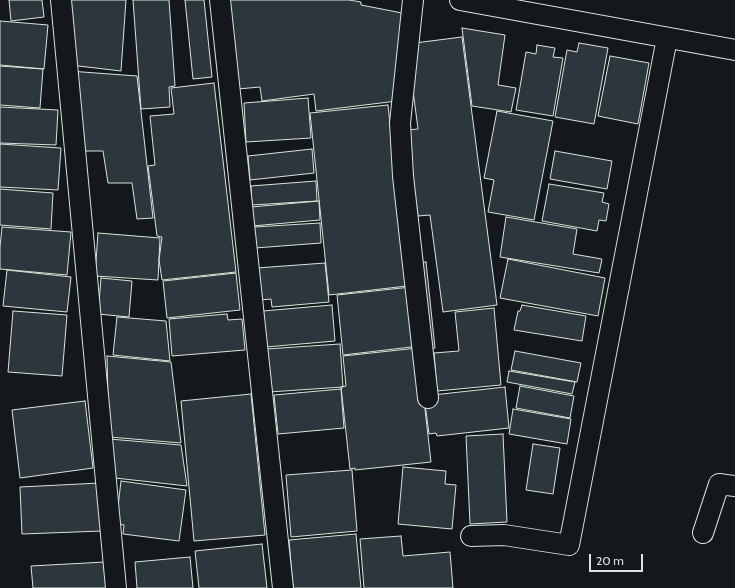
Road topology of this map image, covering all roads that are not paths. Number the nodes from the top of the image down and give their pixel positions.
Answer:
1 (61, 0) edge
2 (220, 0) edge
3 (413, 0) edge
4 (460, 0) edge
5 (666, 38) junction
6 (735, 50) edge
7 (428, 398) dead end
8 (735, 486) edge
9 (703, 533) dead end
10 (471, 536) dead end
11 (116, 588) edge
12 (283, 588) edge

1 - 11 street
2 - 12 street
3 - 7 street
4 - 5 street
5 - 6 street
5 - 10 street
8 - 9 street

